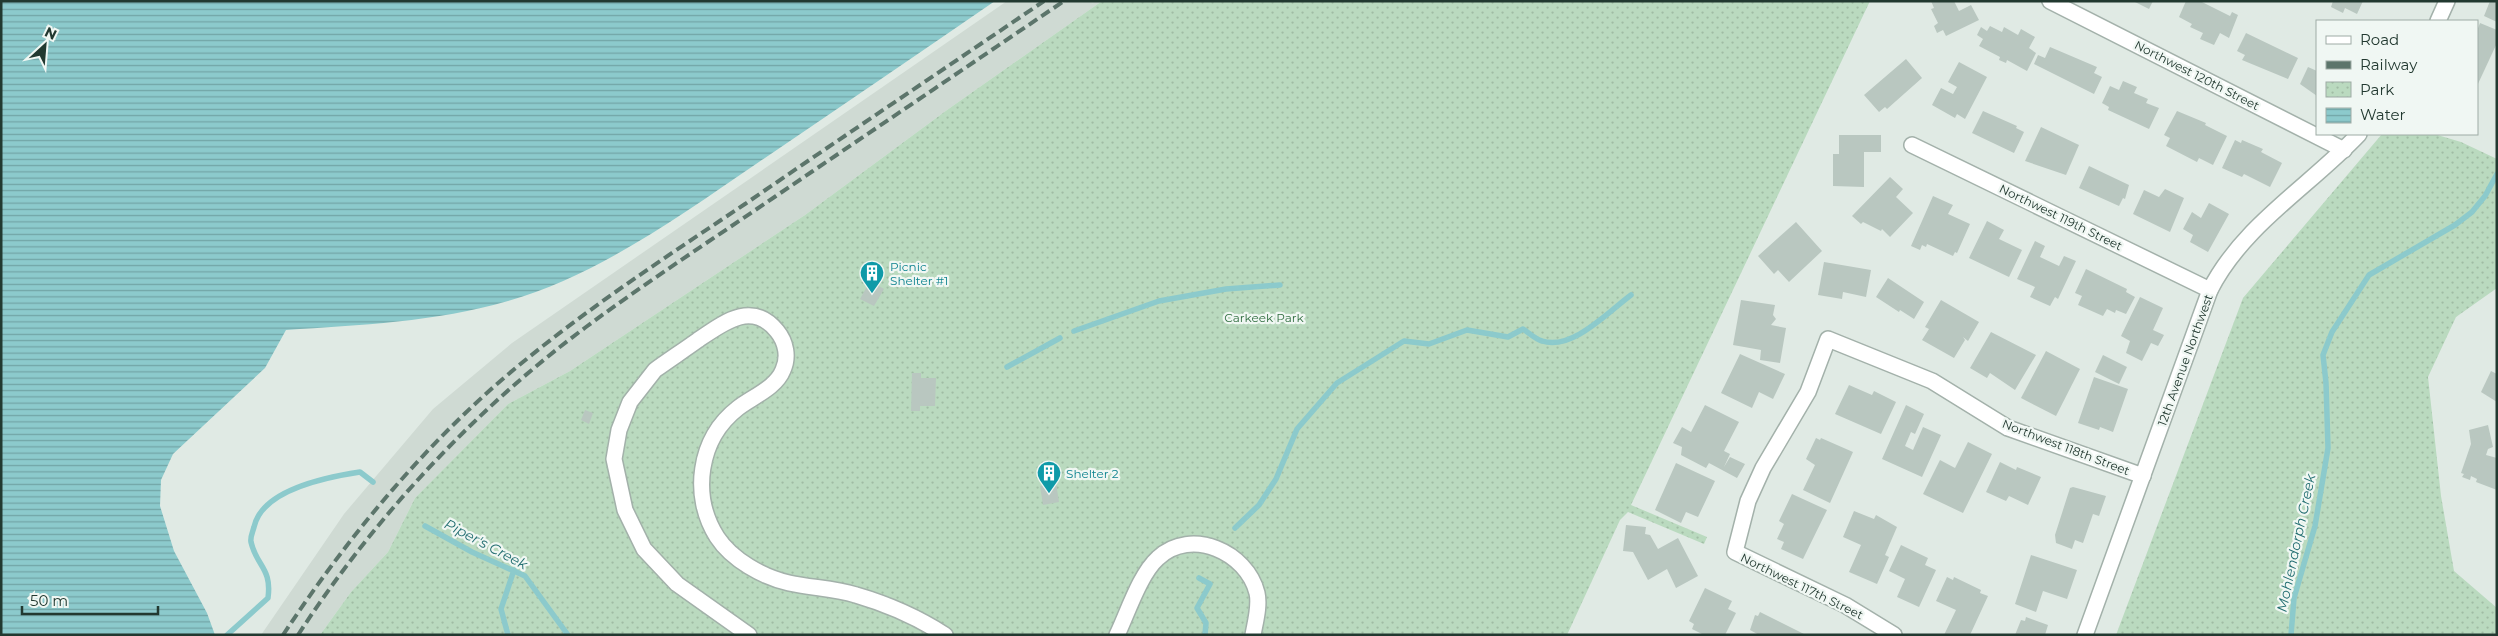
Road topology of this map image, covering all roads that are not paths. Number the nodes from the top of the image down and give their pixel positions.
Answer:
1 (2050, 1) edge
2 (2447, 1) edge
3 (2438, 20) edge
4 (2358, 135) edge
5 (1912, 145) dead end
6 (2344, 150) junction
7 (2210, 290) junction
8 (2143, 476) junction
9 (1735, 552) joint
10 (749, 635) edge
11 (945, 635) edge
12 (1117, 635) edge
13 (1253, 635) edge
14 (1894, 635) edge
15 (2085, 635) edge

1 - 6 street, Northwest 120th Street
2 - 3 street
4 - 6 street, 12th Avenue Northwest
5 - 7 street, Northwest 119th Street
6 - 7 street, 12th Avenue Northwest
7 - 8 street, 12th Avenue Northwest
8 - 9 street, Northwest 118th Street
8 - 15 street, 12th Avenue Northwest
9 - 14 street, Northwest 117th Street
10 - 11 street
12 - 13 street

